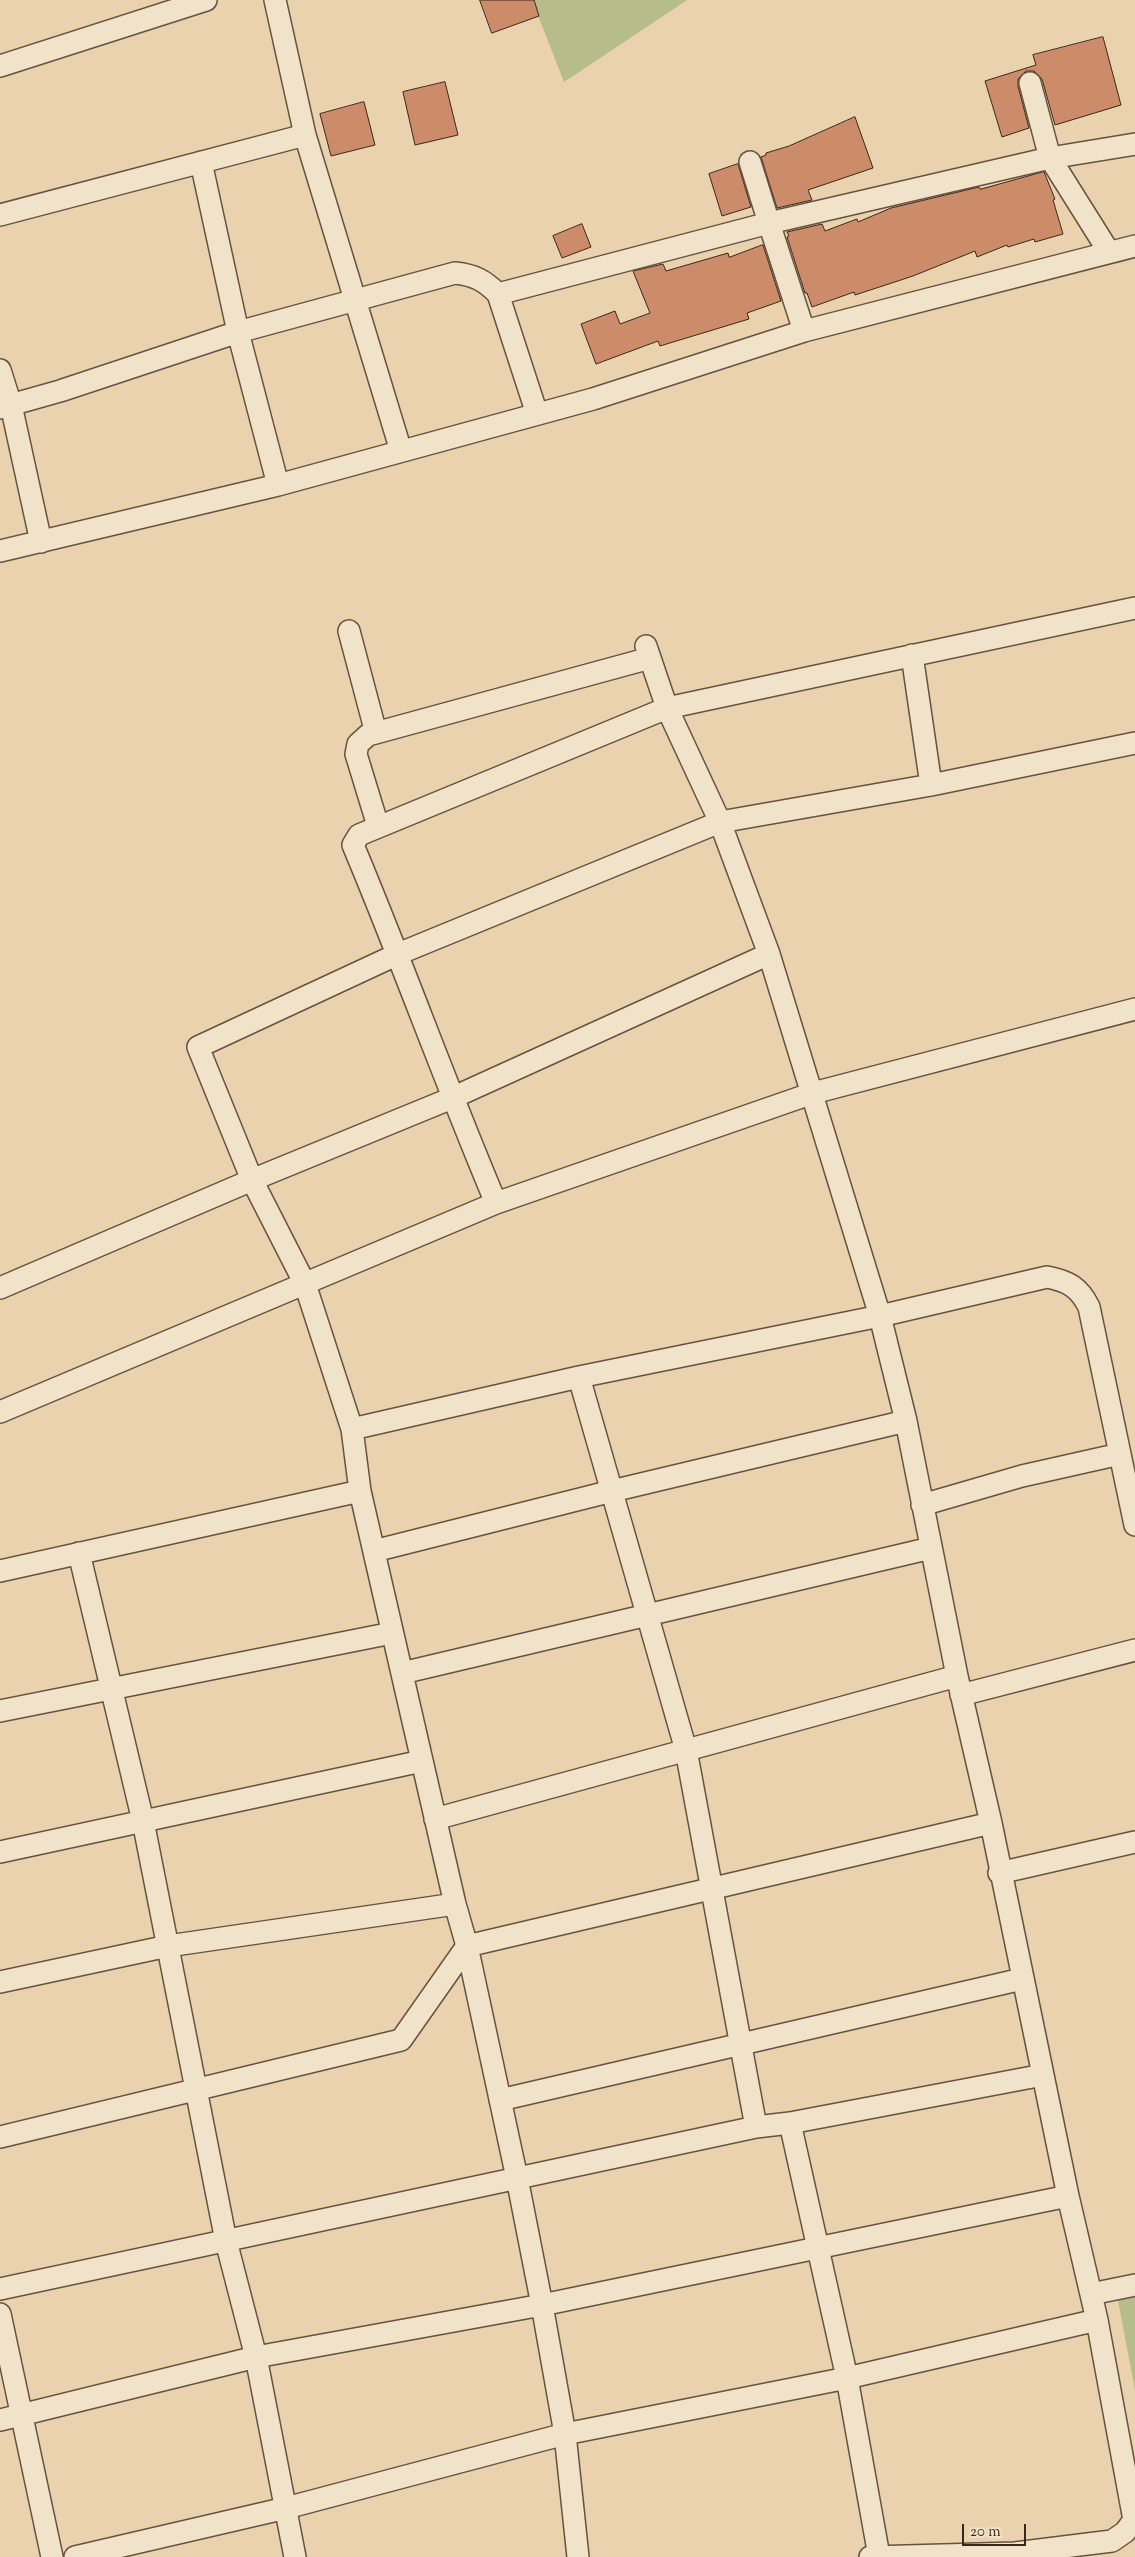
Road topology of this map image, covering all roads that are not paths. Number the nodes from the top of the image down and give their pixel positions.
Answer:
1 (206, 0) edge
2 (275, 0) edge
3 (0, 66) edge
4 (1030, 83) dead end
5 (305, 135) junction
6 (1135, 144) edge
7 (1050, 158) junction
8 (201, 162) junction
9 (750, 162) dead end
10 (0, 215) edge
11 (769, 223) junction
12 (1135, 246) edge
13 (1109, 252) junction
14 (498, 294) junction
15 (356, 299) junction
16 (804, 331) junction
17 (238, 332) junction
18 (0, 370) edge
19 (6, 406) edge
20 (536, 414) junction
21 (402, 451) junction
22 (278, 485) junction
23 (40, 542) junction
24 (0, 552) edge
25 (1135, 608) edge
26 (349, 631) dead end
27 (912, 654) junction
28 (667, 708) junction
29 (376, 733) junction
30 (1135, 743) edge
31 (931, 785) junction
32 (720, 822) junction
33 (378, 826) junction
34 (398, 954) junction
35 (769, 954) junction
36 (1135, 1009) edge
37 (813, 1093) junction
38 (452, 1098) junction
39 (252, 1180) junction
40 (496, 1203) junction
41 (305, 1284) junction
42 (0, 1288) edge
43 (880, 1316) junction
44 (579, 1377) junction
45 (0, 1412) edge
46 (906, 1421) junction
47 (352, 1429) junction
48 (1120, 1454) junction
49 (360, 1491) junction
50 (612, 1491) junction
51 (922, 1505) junction
52 (1135, 1525) edge
53 (931, 1548) junction
54 (374, 1551) junction
55 (79, 1553) junction
56 (0, 1571) edge
57 (647, 1615) junction
58 (392, 1633) junction
59 (1135, 1650) edge
60 (402, 1673) junction
61 (959, 1685) junction
62 (112, 1687) junction
63 (0, 1711) edge
64 (686, 1750) junction
65 (422, 1761) junction
66 (435, 1820) junction
67 (143, 1821) junction
68 (991, 1823) junction
69 (1135, 1842) edge
70 (0, 1852) edge
71 (1000, 1873) junction
72 (710, 1888) junction
73 (454, 1904) junction
74 (168, 1946) junction
75 (467, 1946) junction
76 (1022, 1979) junction
77 (0, 1982) edge
78 (740, 2044) junction
79 (1043, 2075) junction
80 (195, 2089) junction
81 (500, 2100) junction
82 (790, 2123) junction
83 (756, 2126) junction
84 (0, 2137) edge
85 (517, 2178) junction
86 (1068, 2196) junction
87 (226, 2241) junction
88 (819, 2248) junction
89 (1135, 2285) edge
90 (0, 2289) edge
91 (1091, 2294) junction
92 (542, 2305) junction
93 (0, 2314) edge
94 (1097, 2320) junction
95 (256, 2357) junction
96 (847, 2378) junction
97 (21, 2416) junction
98 (0, 2420) edge
99 (565, 2434) junction
100 (286, 2508) junction
101 (113, 2553) edge
102 (1015, 2555) edge
103 (52, 2557) edge
104 (75, 2557) edge
105 (295, 2557) edge
106 (578, 2557) edge
107 (875, 2557) edge

1 - 3 street
2 - 5 street
4 - 7 street
5 - 8 street
5 - 15 street
6 - 7 street
7 - 11 street
7 - 13 street
8 - 10 street
8 - 17 street
9 - 11 street
11 - 14 street
11 - 16 street
12 - 13 street
13 - 16 street
14 - 15 street
14 - 20 street
15 - 17 street
15 - 21 street
16 - 20 street
17 - 19 street
17 - 22 street
18 - 19 street
19 - 23 street
20 - 21 street
21 - 22 street
22 - 23 street
23 - 24 street
25 - 27 street
26 - 29 street
27 - 28 street
27 - 31 street
28 - 29 street
28 - 32 street
28 - 33 street
29 - 33 street
30 - 31 street
31 - 32 street
32 - 34 street
32 - 35 street
33 - 34 street
34 - 38 street
34 - 39 street
35 - 37 street
35 - 38 street
36 - 37 street
37 - 40 street
37 - 43 street
38 - 39 street
38 - 40 street
39 - 41 street
39 - 42 street
40 - 41 street
41 - 45 street
41 - 47 street
43 - 44 street
43 - 46 street
43 - 48 street
44 - 47 street
44 - 50 street
46 - 50 street
46 - 51 street
47 - 49 street
48 - 51 street
48 - 52 street
49 - 54 street
49 - 55 street
50 - 54 street
50 - 57 street
51 - 53 street
53 - 57 street
53 - 61 street
54 - 58 street
55 - 56 street
55 - 62 street
57 - 60 street
57 - 64 street
58 - 60 street
58 - 62 street
59 - 61 street
60 - 65 street
61 - 64 street
61 - 68 street
62 - 63 street
62 - 67 street
64 - 66 street
64 - 72 street
65 - 66 street
65 - 67 street
66 - 73 street
67 - 70 street
67 - 74 street
68 - 71 street
68 - 72 street
69 - 71 street
71 - 76 street
72 - 75 street
72 - 78 street
73 - 74 street
73 - 75 street
74 - 77 street
74 - 80 street
75 - 80 street
75 - 81 street
76 - 78 street
76 - 79 street
78 - 81 street
78 - 83 street
79 - 82 street
79 - 86 street
80 - 84 street
80 - 87 street
81 - 85 street
82 - 83 street
82 - 88 street
83 - 85 street
85 - 87 street
85 - 92 street
86 - 88 street
86 - 91 street
87 - 90 street
87 - 95 street
88 - 92 street
88 - 96 street
89 - 91 street
91 - 94 street
92 - 95 street
92 - 99 street
93 - 97 street
94 - 96 street
94 - 102 street
95 - 97 street
95 - 100 street
96 - 99 street
96 - 107 street
97 - 98 street
97 - 103 street
99 - 100 street
99 - 106 street
100 - 101 street
100 - 105 street
101 - 104 street
102 - 107 street

